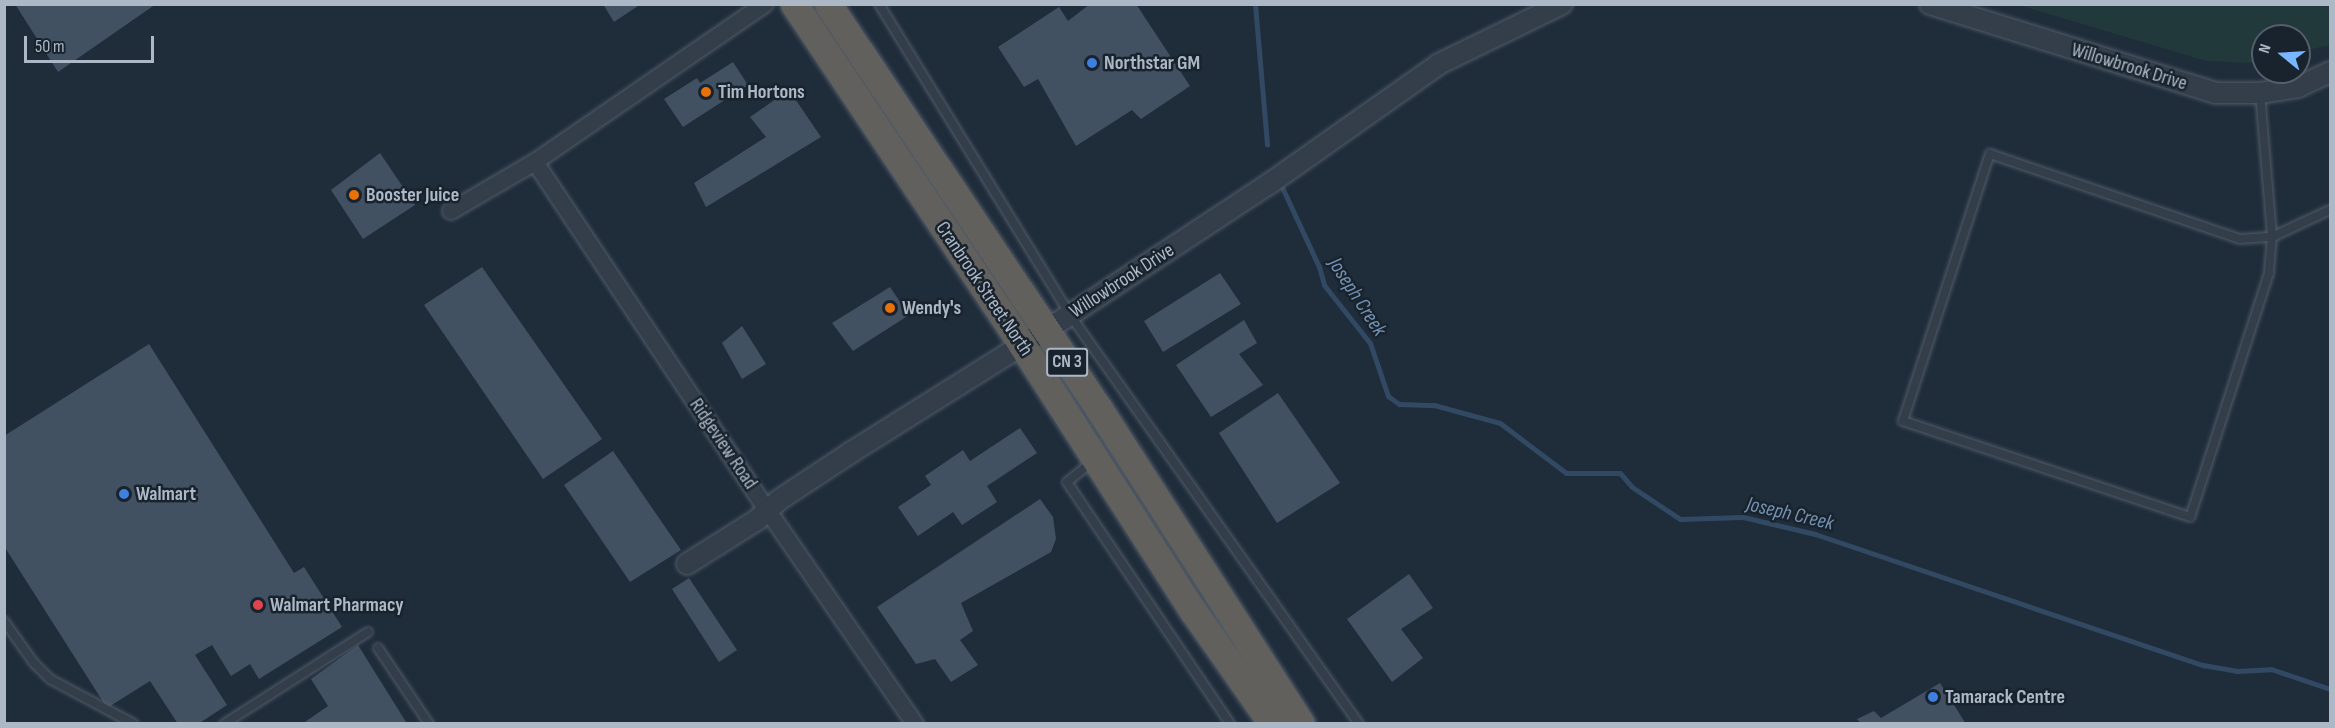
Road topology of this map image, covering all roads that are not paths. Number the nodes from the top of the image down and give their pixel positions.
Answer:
1 (765, 4) edge
2 (794, 4) edge
3 (828, 4) edge
4 (879, 4) edge
5 (1930, 4) edge
6 (1560, 5) edge
7 (2331, 72) edge
8 (2260, 93) junction
9 (535, 162) junction
10 (2331, 210) edge
11 (451, 211) dead end
12 (2272, 237) junction
13 (1070, 315) junction
14 (1045, 330) junction
15 (1022, 345) junction
16 (1095, 459) junction
17 (768, 511) junction
18 (687, 564) dead end
19 (4, 621) edge
20 (368, 632) dead end
21 (378, 648) dead end
22 (1266, 721) edge
23 (134, 723) edge
24 (224, 723) edge
25 (429, 723) edge
26 (915, 723) edge
27 (1230, 723) edge
28 (1301, 723) edge
29 (1359, 723) edge

1 - 9 street
2 - 15 highway, Cranbrook Street North / CN 3
3 - 14 highway, Cranbrook Street North / CN 3
4 - 13 lane
5 - 8 street, Willowbrook Drive
6 - 13 street, Willowbrook Drive
7 - 8 street, Willowbrook Drive
8 - 12 lane
9 - 11 street
9 - 17 street, Ridgeview Road
10 - 12 lane
12 - 12 lane
13 - 14 street, Willowbrook Drive
13 - 29 lane
14 - 15 street, Willowbrook Drive
14 - 28 highway, Cranbrook Street North / CN 3
15 - 16 highway, Cranbrook Street North / CN 3
15 - 17 street, Willowbrook Drive
16 - 22 highway, Cranbrook Street North / CN 3
16 - 27 lane
17 - 18 street, Willowbrook Drive
17 - 26 street, Ridgeview Road
19 - 23 lane
20 - 24 lane
21 - 25 lane

